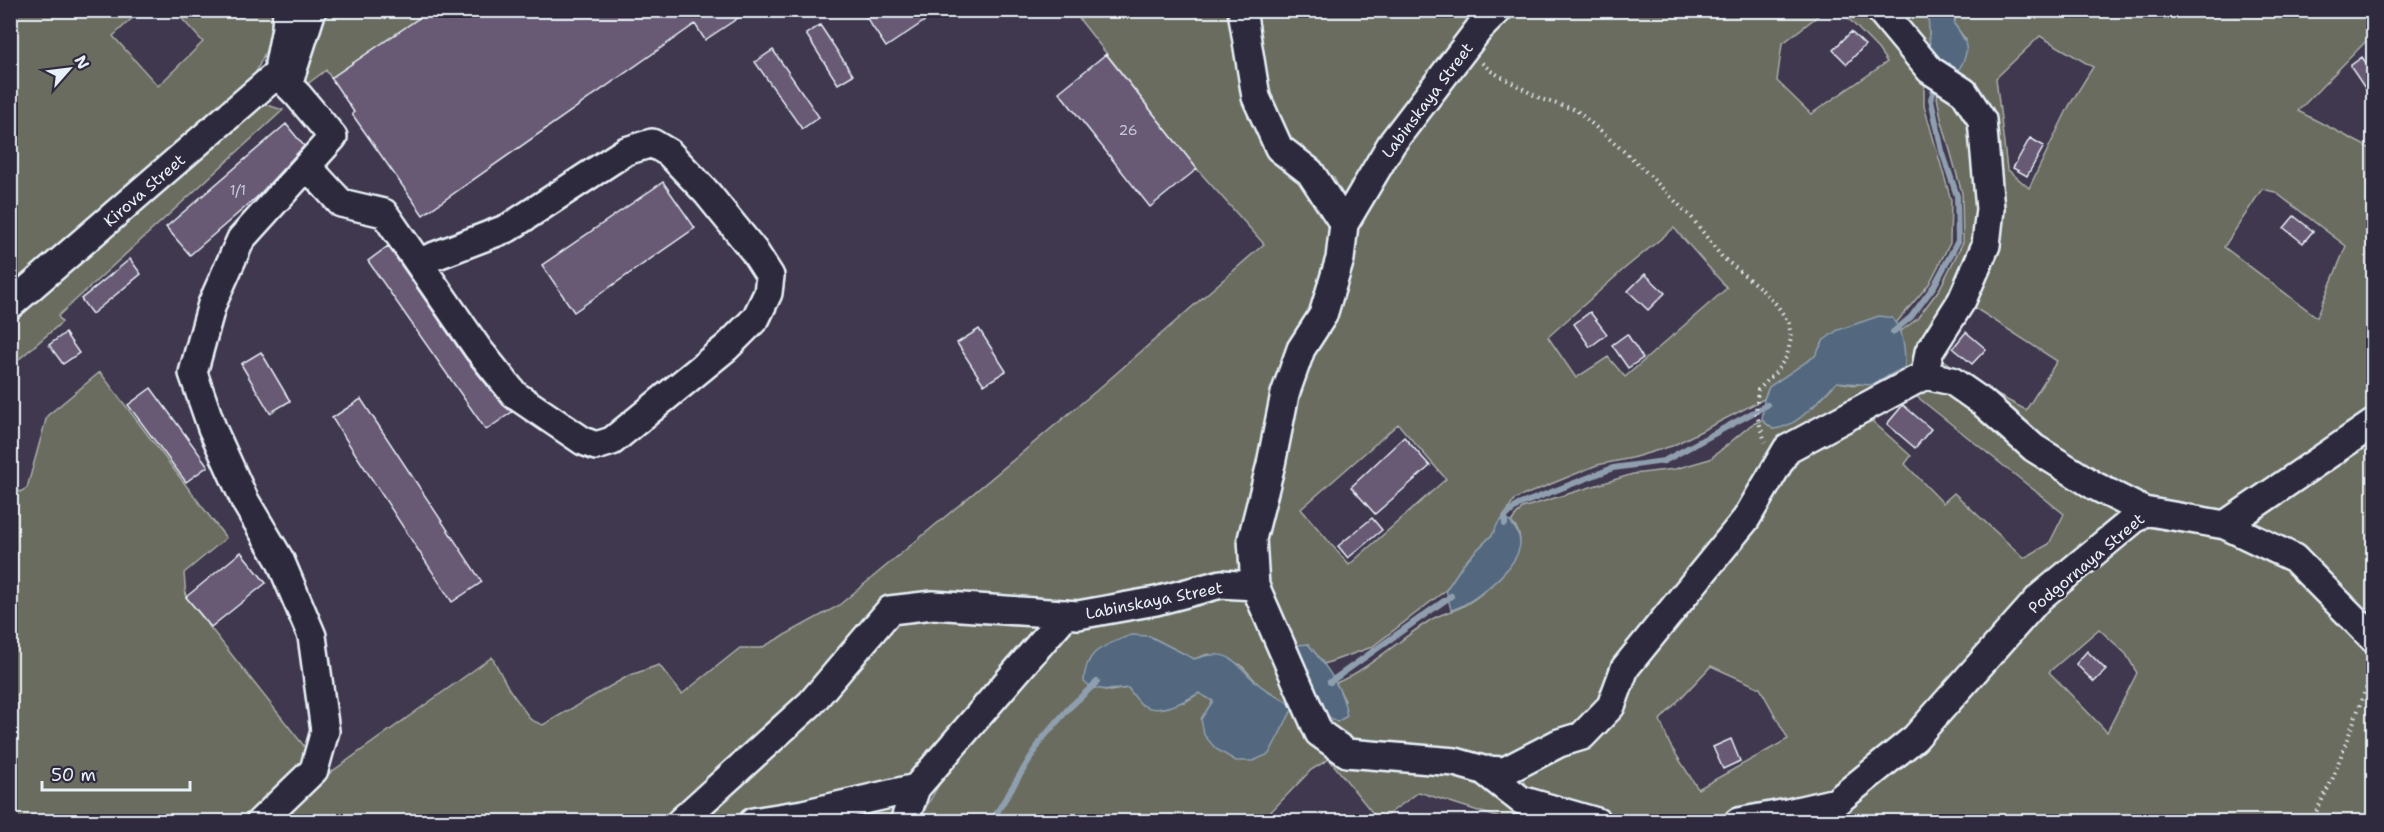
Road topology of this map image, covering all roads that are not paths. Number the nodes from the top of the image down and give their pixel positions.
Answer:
1 (287, 10) edge
2 (312, 10) edge
3 (1242, 10) edge
4 (1498, 10) edge
5 (1880, 10) edge
6 (282, 79) junction
7 (307, 166) junction
8 (1344, 224) junction
9 (419, 262) junction
10 (10, 305) edge
11 (1925, 375) junction
12 (2373, 423) edge
13 (2144, 511) junction
14 (2224, 525) junction
15 (1255, 586) junction
16 (1066, 614) junction
17 (2373, 639) edge
18 (1483, 770) junction
19 (916, 788) junction
20 (260, 822) edge
21 (680, 822) edge
22 (753, 822) edge
23 (904, 822) edge
24 (1597, 822) edge
25 (1738, 822) edge

1 - 6 street
2 - 6 street
3 - 8 street
4 - 8 street, Labinskaya Street
5 - 11 street
6 - 7 street
6 - 10 street, Kirova Street
7 - 9 street
7 - 20 street
8 - 15 street, Labinskaya Street
9 - 9 street
11 - 13 street
11 - 18 street
12 - 14 street
13 - 14 street, Podgornaya Street
13 - 25 street, Podgornaya Street
14 - 17 street, Podgornaya Street
15 - 16 street, Labinskaya Street
15 - 18 street
16 - 19 street
16 - 21 street, Labinskaya Street
18 - 24 street
19 - 22 street
19 - 23 street

